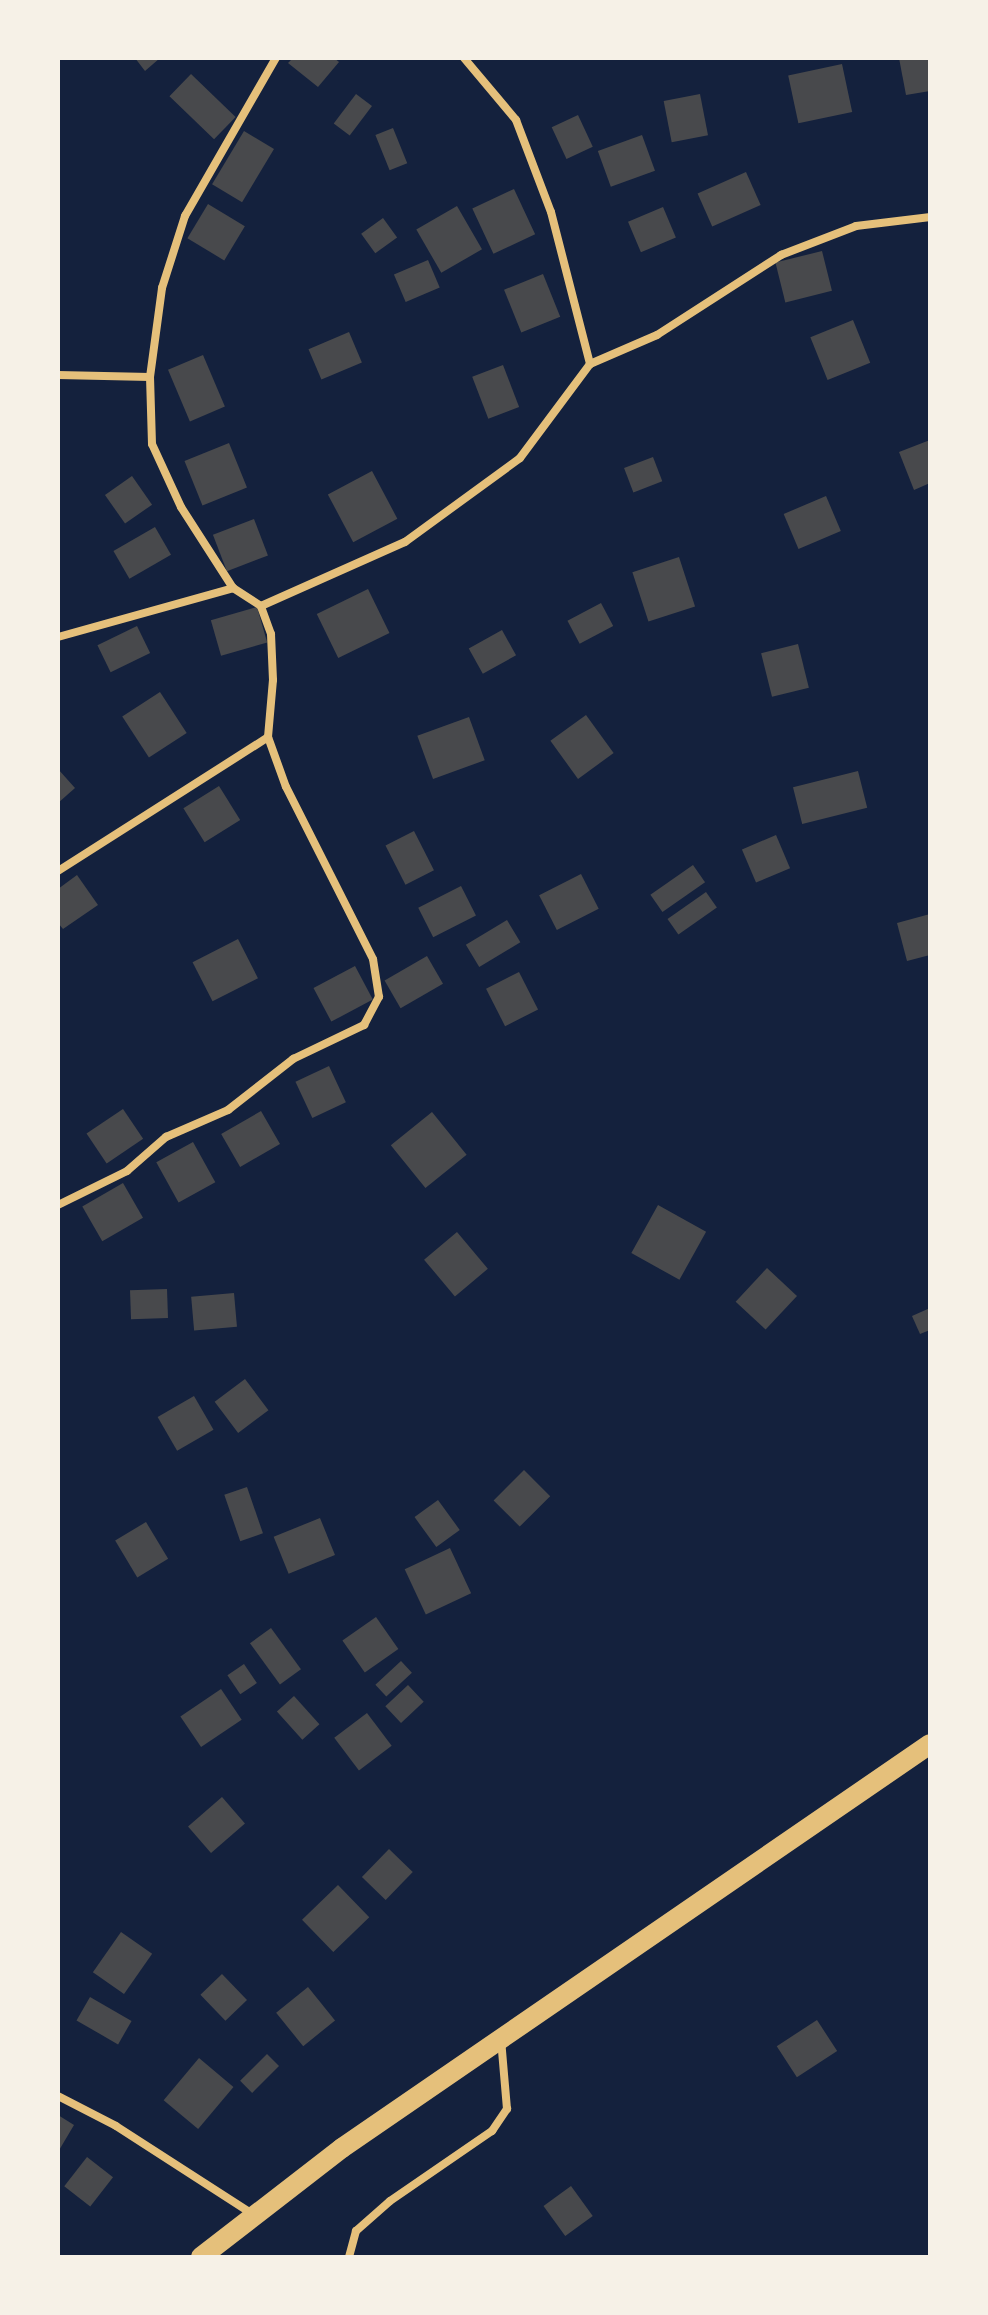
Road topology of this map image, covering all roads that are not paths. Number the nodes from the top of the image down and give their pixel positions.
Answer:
1 (276, 58) edge
2 (464, 58) edge
3 (930, 217) edge
4 (590, 364) junction
5 (58, 375) edge
6 (150, 377) junction
7 (233, 588) junction
8 (261, 606) junction
9 (58, 637) edge
10 (268, 737) junction
11 (58, 871) edge
12 (58, 1205) edge
13 (930, 1744) edge
14 (501, 2038) junction
15 (58, 2096) edge
16 (255, 2215) junction
17 (201, 2257) edge
18 (349, 2257) edge

1 - 6 street
2 - 4 street
3 - 4 street
4 - 8 street
5 - 6 street
6 - 7 street
7 - 8 street
7 - 9 street
8 - 10 street
10 - 11 street
10 - 12 street
13 - 14 main road
14 - 16 main road
14 - 18 street
15 - 16 street
16 - 17 main road

